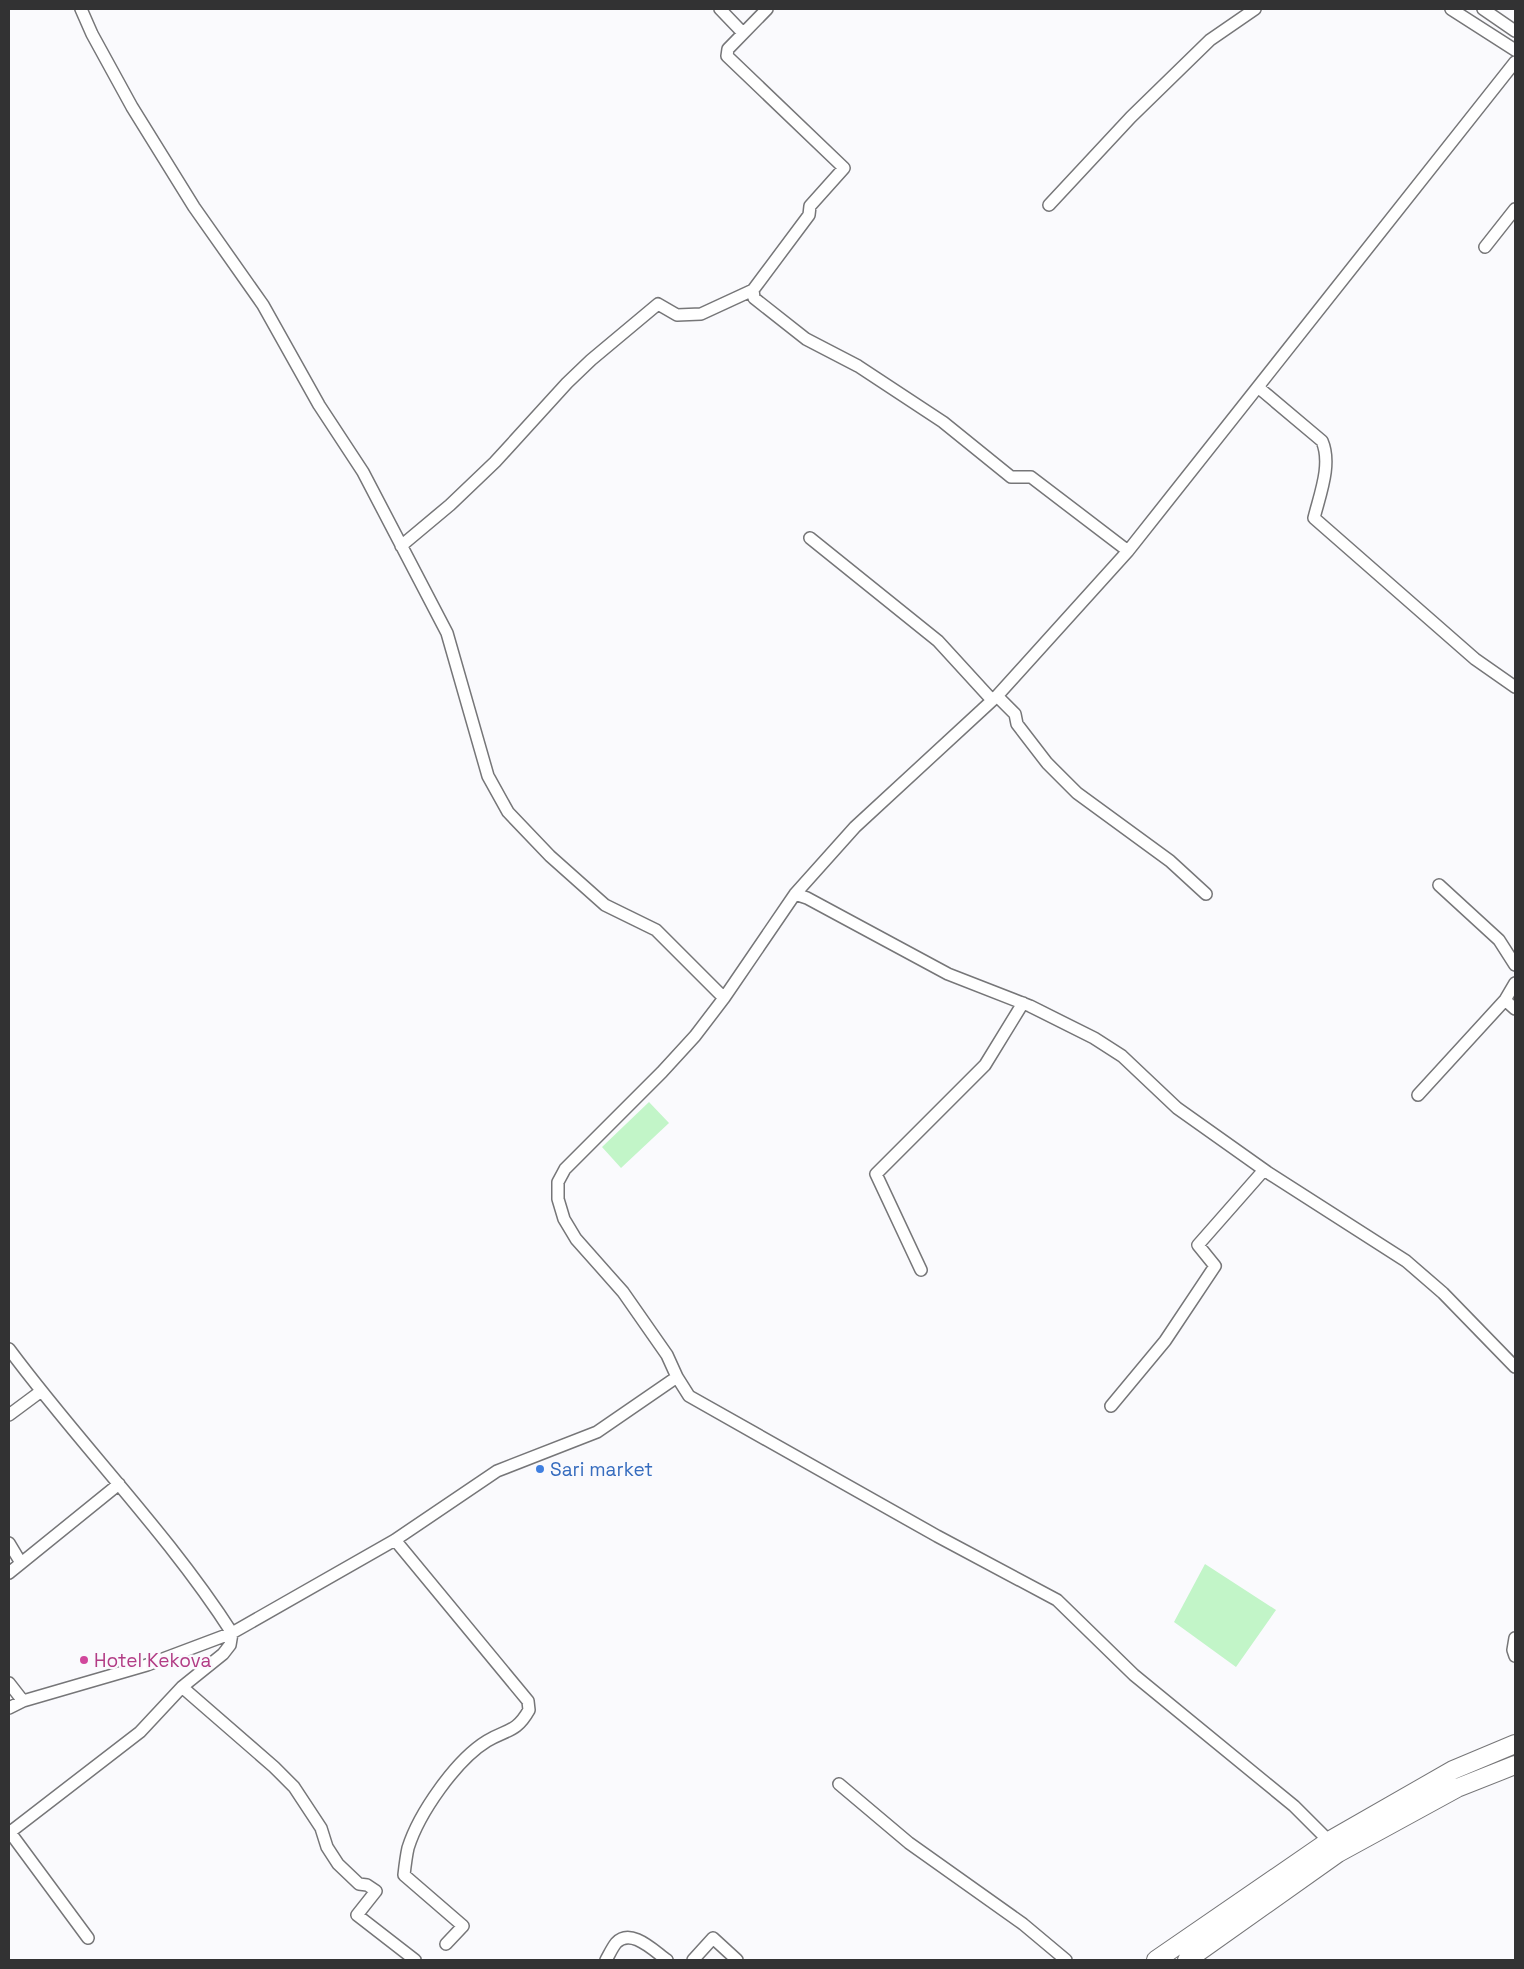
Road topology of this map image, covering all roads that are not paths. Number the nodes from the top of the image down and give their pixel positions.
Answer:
1 (81, 9) edge
2 (720, 9) edge
3 (767, 9) edge
4 (1254, 9) edge
5 (1451, 9) edge
6 (1482, 9) edge
7 (1515, 31) edge
8 (743, 33) junction
9 (1515, 50) edge
10 (1515, 62) edge
11 (1049, 205) dead end
12 (1515, 209) edge
13 (1485, 247) dead end
14 (753, 290) junction
15 (1259, 388) junction
16 (810, 538) dead end
17 (401, 546) junction
18 (1128, 551) junction
19 (1515, 687) edge
20 (995, 698) junction
21 (1439, 885) dead end
22 (795, 894) junction
23 (1206, 894) dead end
24 (1515, 965) edge
25 (1515, 982) edge
26 (724, 998) junction
27 (1505, 1000) junction
28 (1023, 1003) junction
29 (1515, 1008) edge
30 (1418, 1095) dead end
31 (1264, 1170) junction
32 (921, 1270) dead end
33 (9, 1349) edge
34 (1515, 1367) edge
35 (677, 1377) junction
36 (40, 1392) junction
37 (1111, 1406) dead end
38 (9, 1415) edge
39 (119, 1484) junction
40 (395, 1540) junction
41 (9, 1543) edge
42 (21, 1563) junction
43 (9, 1573) edge
44 (232, 1633) junction
45 (1515, 1638) edge
46 (1515, 1656) edge
47 (9, 1683) edge
48 (182, 1687) junction
49 (23, 1701) junction
50 (9, 1708) edge
51 (1515, 1744) edge
52 (1515, 1765) edge
53 (839, 1784) dead end
54 (9, 1832) edge
55 (1334, 1847) junction
56 (88, 1938) dead end
57 (446, 1944) dead end
58 (415, 1960) edge
59 (606, 1960) edge
60 (667, 1960) edge
61 (692, 1960) edge
62 (736, 1960) edge
63 (1066, 1960) edge
64 (1156, 1960) edge
65 (1187, 1960) edge

1 - 17 street
2 - 8 street
3 - 8 street
4 - 11 street
5 - 9 street
6 - 7 street
8 - 14 street
10 - 15 street
12 - 13 street
14 - 17 street
14 - 18 street
15 - 18 street
15 - 19 street
16 - 20 street
17 - 26 street
18 - 20 street
20 - 22 street
20 - 23 street
21 - 24 street
22 - 26 street
22 - 28 street
25 - 27 street
26 - 35 street
27 - 29 street
27 - 30 street
28 - 31 street
28 - 32 street
31 - 34 street
31 - 37 street
33 - 36 street
35 - 40 street
35 - 55 street
36 - 38 street
36 - 39 street
39 - 42 street
39 - 44 street
40 - 44 street
40 - 57 street
41 - 42 street
42 - 43 street
44 - 48 street
44 - 49 street
45 - 46 street
47 - 49 street
48 - 54 street
48 - 58 street
49 - 50 street
51 - 55 highway
52 - 55 highway
53 - 63 street
54 - 56 street
55 - 64 highway
55 - 65 highway
59 - 60 street
61 - 62 street

